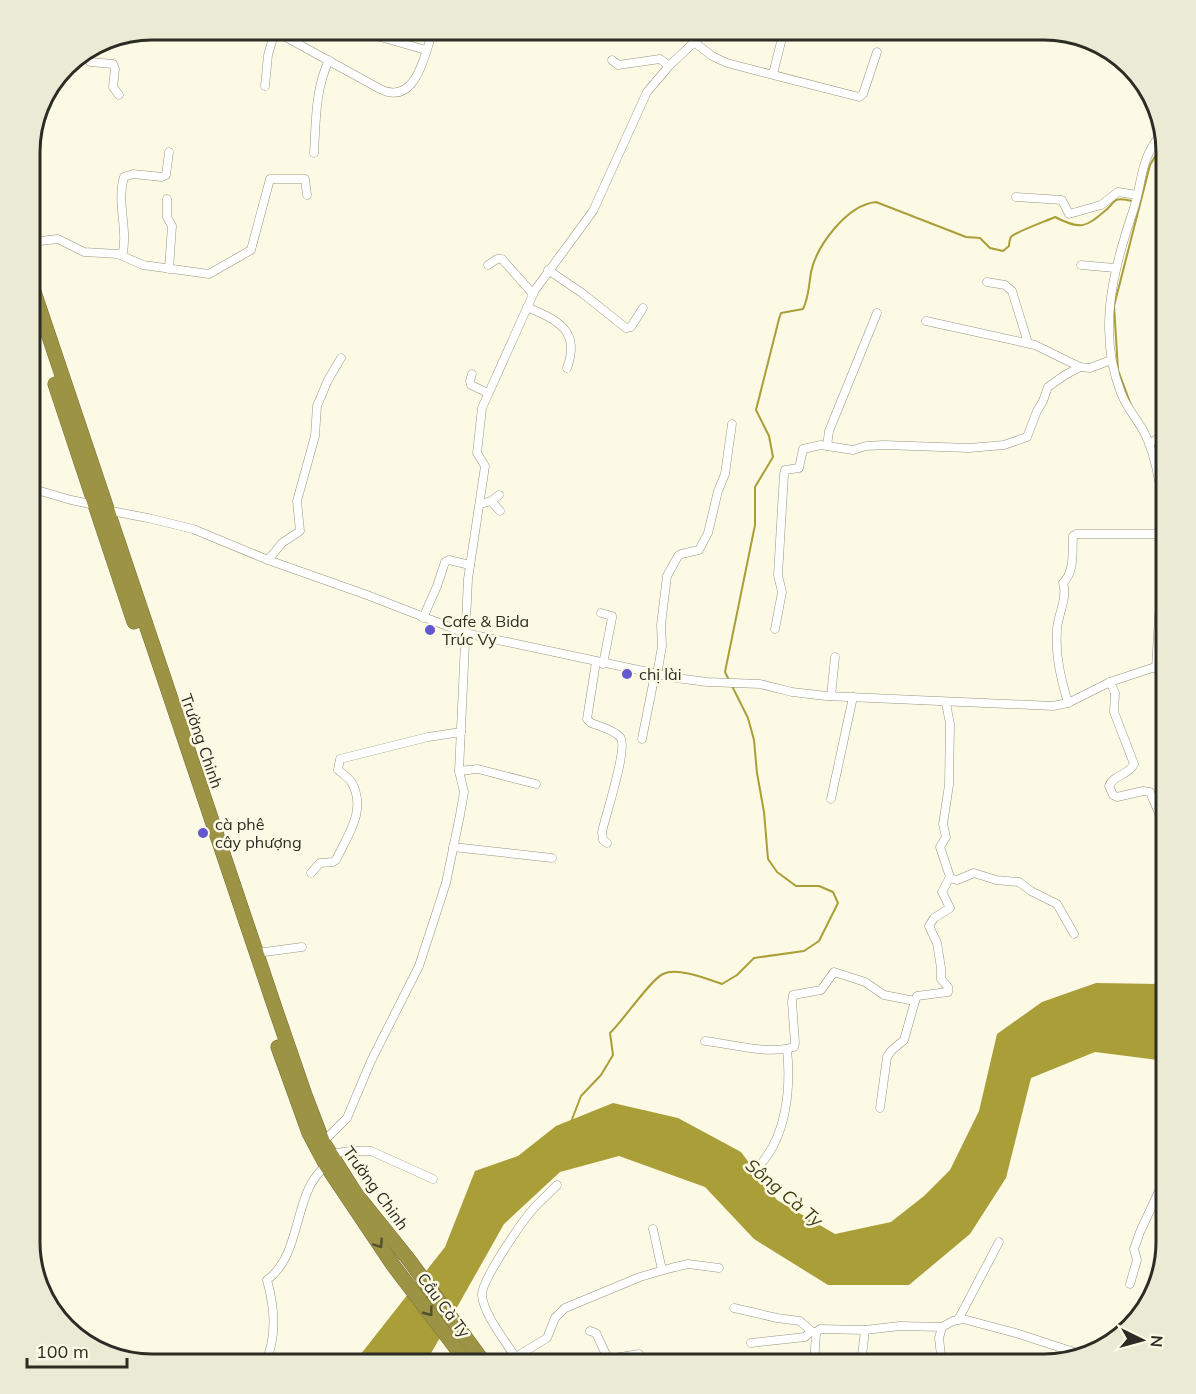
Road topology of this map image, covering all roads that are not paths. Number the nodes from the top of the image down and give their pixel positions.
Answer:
1 (272, 40) edge
2 (293, 40) edge
3 (392, 40) edge
4 (429, 40) edge
5 (781, 41) edge
6 (694, 42) joint
7 (426, 50) junction
8 (878, 52) dead end
9 (89, 60) edge
10 (329, 60) junction
11 (612, 60) dead end
12 (669, 66) junction
13 (773, 74) junction
14 (265, 86) dead end
15 (119, 96) dead end
16 (1155, 143) edge
17 (169, 152) dead end
18 (314, 153) dead end
19 (307, 195) dead end
20 (1137, 195) junction
21 (1016, 197) dead end
22 (167, 200) dead end
23 (41, 241) edge
24 (122, 256) junction
25 (488, 265) dead end
26 (1081, 265) dead end
27 (1115, 268) junction
28 (169, 269) junction
29 (548, 270) junction
30 (987, 282) dead end
31 (533, 294) junction
32 (527, 307) junction
33 (643, 308) dead end
34 (41, 312) edge
35 (877, 313) dead end
36 (926, 321) dead end
37 (41, 340) edge
38 (1028, 344) junction
39 (341, 358) dead end
40 (1111, 360) junction
41 (1080, 367) junction
42 (567, 368) dead end
43 (471, 374) dead end
44 (488, 393) junction
45 (732, 424) dead end
46 (1156, 439) edge
47 (827, 446) junction
48 (41, 491) edge
49 (499, 495) dead end
50 (491, 501) junction
51 (480, 504) junction
52 (94, 505) junction
53 (108, 511) junction
54 (500, 512) dead end
55 (1156, 534) edge
56 (268, 560) junction
57 (470, 565) junction
58 (601, 613) dead end
59 (423, 618) junction
60 (775, 629) dead end
61 (465, 633) junction
62 (835, 657) dead end
63 (599, 663) junction
64 (1156, 668) edge
65 (656, 674) junction
66 (1110, 682) junction
67 (831, 696) junction
68 (853, 697) junction
69 (946, 703) junction
70 (1068, 703) junction
71 (461, 732) junction
72 (642, 739) dead end
73 (459, 771) junction
74 (536, 784) dead end
75 (831, 799) dead end
76 (1156, 806) edge
77 (607, 843) dead end
78 (453, 847) junction
79 (552, 858) dead end
80 (310, 873) dead end
81 (950, 878) junction
82 (1074, 934) dead end
83 (303, 947) dead end
84 (257, 953) junction
85 (915, 1001) junction
86 (705, 1041) dead end
87 (787, 1049) junction
88 (880, 1108) dead end
89 (323, 1142) junction
90 (328, 1160) junction
91 (758, 1167) dead end
92 (433, 1179) dead end
93 (557, 1185) dead end
94 (1156, 1198) edge
95 (653, 1229) dead end
96 (999, 1242) dead end
97 (409, 1260) joint
98 (393, 1265) joint
99 (719, 1268) dead end
100 (662, 1270) junction
101 (1130, 1284) dead end
102 (734, 1308) dead end
103 (958, 1320) junction
104 (942, 1327) junction
105 (865, 1330) junction
106 (590, 1331) dead end
107 (813, 1332) junction
108 (751, 1343) dead end
109 (1069, 1350) edge
110 (268, 1354) edge
111 (460, 1354) edge
112 (478, 1354) edge
113 (512, 1354) edge
114 (521, 1354) edge
115 (604, 1354) edge
116 (814, 1354) edge
117 (862, 1354) edge
118 (941, 1354) edge

1 - 14 street
2 - 10 street
3 - 7 street
4 - 7 street
5 - 13 street
6 - 12 street
6 - 13 street
7 - 10 street
8 - 13 street
9 - 15 street
10 - 18 street
11 - 12 street
12 - 29 street
16 - 20 street
17 - 24 street
19 - 28 street
20 - 21 street
20 - 27 street
22 - 28 street
23 - 24 street
24 - 28 street
25 - 31 street
26 - 27 street
27 - 40 street
29 - 31 street
29 - 33 street
30 - 38 street
31 - 32 street
32 - 42 street
32 - 44 street
34 - 53 highway, Trường Chinh
35 - 47 street
36 - 38 street
37 - 52 highway, Trường Chinh
38 - 41 street
39 - 56 street
40 - 41 street
40 - 46 street
41 - 47 street
43 - 44 street
44 - 51 street
45 - 65 street
47 - 60 street
48 - 52 street
49 - 50 street
50 - 51 street
50 - 54 street
51 - 57 street
52 - 53 street
52 - 90 highway, Trường Chinh
53 - 56 street
53 - 84 highway, Trường Chinh
55 - 70 street
56 - 59 street
57 - 59 street
57 - 61 street
58 - 63 street
59 - 61 street
61 - 63 street
61 - 71 street
62 - 67 street
63 - 65 street
63 - 77 street
64 - 66 street
65 - 67 street
65 - 72 street
66 - 70 street
66 - 76 street
67 - 68 street
68 - 69 street
68 - 75 street
69 - 70 street
69 - 81 street
71 - 73 street
71 - 80 street
73 - 74 street
73 - 78 street
78 - 79 street
78 - 89 street
81 - 82 street
81 - 85 street
83 - 84 street
84 - 89 highway, Trường Chinh
85 - 87 street
85 - 88 street
86 - 87 street
87 - 91 street
89 - 90 highway, Trường Chinh
90 - 92 street
90 - 97 highway, Trường Chinh
90 -> 98 highway, Trường Chinh
90 - 110 street
93 - 113 street
94 - 101 street
95 - 100 street
96 - 103 street
97 - 112 highway, Cầu Cà Ty
98 -> 111 highway, Cầu Cà Ty
99 - 100 street
100 - 114 street
102 - 107 street
103 - 104 street
103 - 109 street
104 - 105 street
104 - 118 street
105 - 107 street
105 - 117 street
106 - 115 street
107 - 108 street
107 - 116 street

